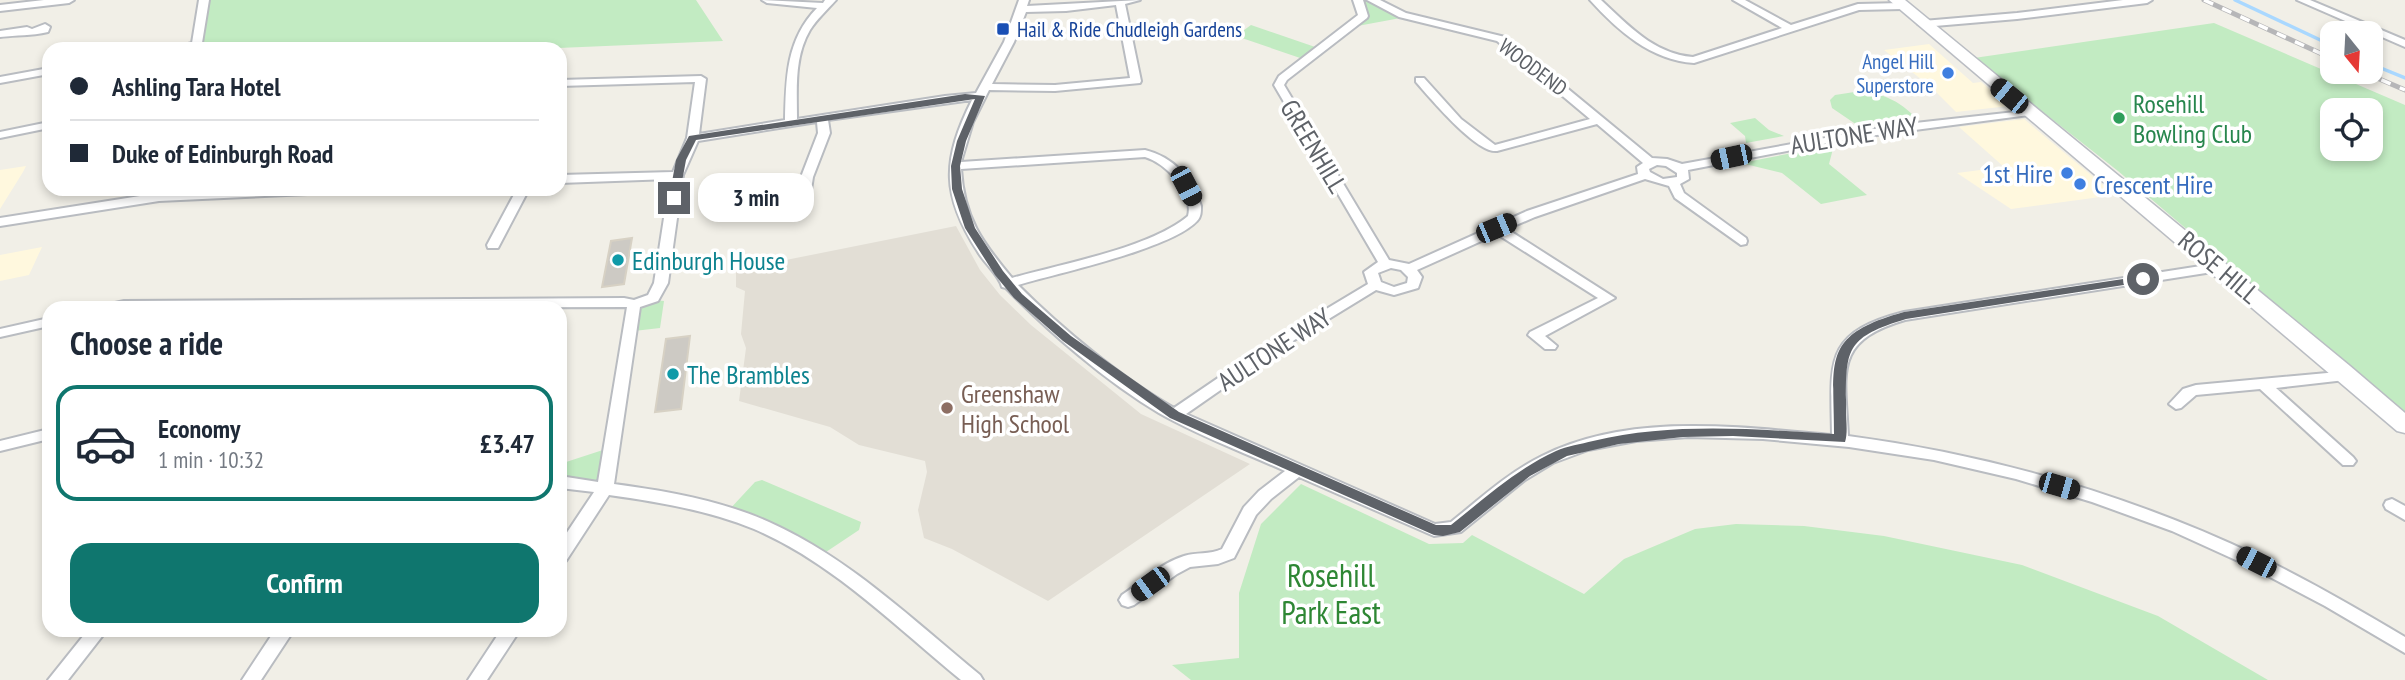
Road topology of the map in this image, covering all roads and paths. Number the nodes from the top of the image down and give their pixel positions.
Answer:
1 (69, 0) edge
2 (204, 0) edge
3 (767, 0) edge
4 (1135, 0) edge
5 (1358, 0) edge
6 (1372, 0) edge
7 (1595, 0) edge
8 (1738, 0) edge
9 (2053, 0) edge
10 (2147, 0) edge
11 (2302, 0) edge
12 (1120, 2) junction
13 (828, 3) edge
14 (1889, 3) edge
15 (1023, 4) edge
16 (0, 8) edge
17 (2066, 9) junction
18 (1395, 12) junction
19 (1363, 16) junction
20 (1923, 24) junction
21 (45, 27) dead end
22 (1790, 29) junction
23 (0, 34) edge
24 (198, 42) edge
25 (2405, 44) edge
26 (42, 72) edge
27 (0, 80) edge
28 (1420, 80) dead end
29 (567, 83) edge
30 (983, 91) junction
31 (2029, 112) junction
32 (822, 118) junction
33 (1599, 120) junction
34 (791, 123) junction
35 (42, 126) edge
36 (0, 135) edge
37 (692, 138) junction
38 (955, 166) junction
39 (1648, 168) junction
40 (1680, 168) junction
41 (677, 175) junction
42 (567, 179) edge
43 (1673, 183) junction
44 (180, 196) edge
45 (519, 196) edge
46 (802, 209) dead end
47 (0, 222) edge
48 (1496, 228) junction
49 (1741, 241) dead end
50 (493, 245) dead end
51 (1385, 264) junction
52 (2220, 267) junction
53 (1409, 269) junction
54 (1007, 284) junction
55 (1375, 285) junction
56 (567, 302) edge
57 (634, 305) junction
58 (42, 324) edge
59 (0, 333) edge
60 (1550, 346) dead end
61 (2349, 376) junction
62 (2263, 384) junction
63 (2176, 404) dead end
64 (1174, 415) junction
65 (2405, 425) edge
66 (42, 436) edge
67 (1840, 439) junction
68 (0, 446) edge
69 (2348, 461) dead end
70 (1297, 470) junction
71 (567, 483) edge
72 (605, 488) junction
73 (567, 545) edge
74 (1128, 600) dead end
75 (92, 637) edge
76 (280, 637) edge
77 (506, 637) edge
78 (2405, 646) edge
79 (57, 680) edge
80 (251, 680) edge
81 (477, 680) edge
82 (974, 680) edge

1 - 16 street
2 - 24 street
3 - 13 street
4 - 12 street
5 - 19 street
6 - 18 street, WOODEND
7 - 22 street
8 - 22 street
9 - 17 street
10 - 17 street
11 - 25 street
12 - 15 street
12 - 30 street
13 - 34 street
14 - 20 main road, ROSE HILL
14 - 22 street
15 - 30 street
17 - 20 street
18 - 19 street, WOODEND
18 - 33 street, WOODEND
19 - 51 street, GREENHILL
20 - 31 main road, ROSE HILL
21 - 23 street
26 - 27 street
28 - 33 street
29 - 37 street
30 - 32 street
30 - 38 street
31 - 40 street, AULTONE WAY
31 - 52 main road, ROSE HILL
32 - 34 street
32 - 46 street
33 - 39 street, WOODEND
34 - 37 street
35 - 36 street
37 - 41 street
38 - 54 street
38 - 54 street
39 - 40 street, AULTONE WAY
39 - 43 street
39 - 48 street
40 - 43 street
41 - 42 street
41 - 57 street
43 - 49 street
44 - 47 street
45 - 50 street
48 - 53 street
48 - 60 street
51 - 53 street
51 - 55 street
52 - 61 main road, ROSE HILL
52 - 67 street
53 - 55 street
54 - 64 street
55 - 64 street, AULTONE WAY
56 - 57 street
57 - 72 street
58 - 59 street
61 - 62 street
61 - 65 main road, ROSE HILL
62 - 63 street
62 - 69 street
64 - 70 street
66 - 68 street
67 - 70 street
67 - 78 street
70 - 74 street
71 - 72 street
72 - 73 street
72 - 82 street
75 - 79 street
76 - 80 street
77 - 81 street

